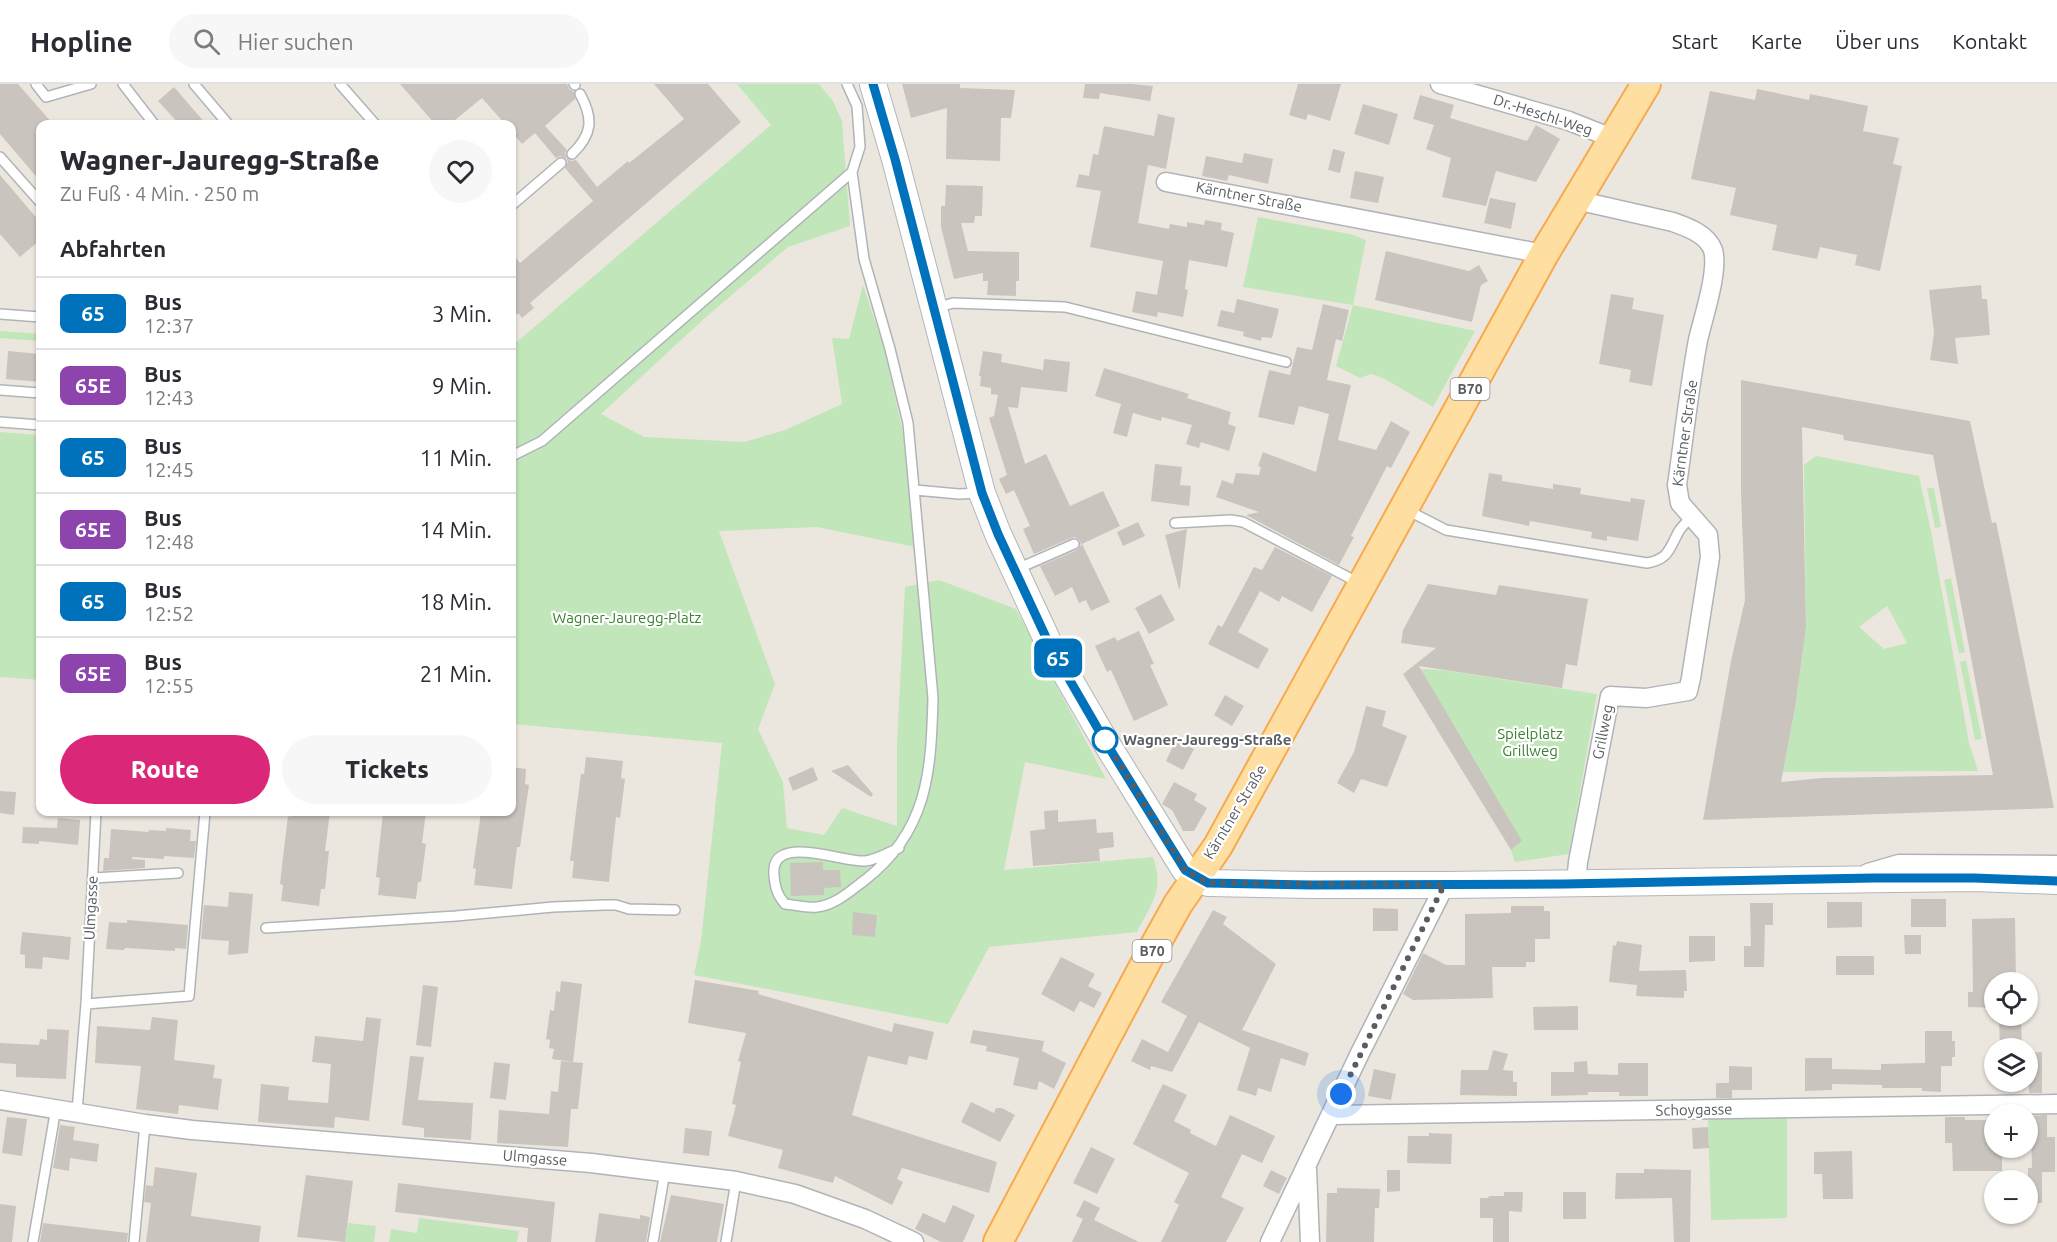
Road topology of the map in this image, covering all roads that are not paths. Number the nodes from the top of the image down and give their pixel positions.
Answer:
1 (36, 84) edge
2 (91, 84) edge
3 (123, 84) edge
4 (194, 84) edge
5 (340, 84) edge
6 (847, 84) edge
7 (873, 84) edge
8 (1440, 84) edge
9 (1646, 84) edge
10 (580, 94) dead end
11 (151, 120) edge
12 (225, 120) edge
13 (372, 120) edge
14 (1612, 138) junction
15 (572, 154) dead end
16 (0, 157) edge
17 (561, 163) dead end
18 (852, 172) junction
19 (1166, 182) dead end
20 (36, 198) edge
21 (1576, 200) junction
22 (516, 202) edge
23 (1544, 254) junction
24 (934, 308) junction
25 (0, 314) edge
26 (36, 317) edge
27 (1286, 362) dead end
28 (0, 390) edge
29 (36, 393) edge
30 (0, 422) edge
31 (36, 425) edge
32 (516, 454) edge
33 (915, 490) junction
34 (971, 494) junction
35 (1404, 508) junction
36 (1692, 516) junction
37 (1175, 523) dead end
38 (1074, 544) dead end
39 (1015, 570) junction
40 (1361, 584) junction
41 (96, 816) edge
42 (205, 816) edge
43 (899, 848) junction
44 (2057, 865) edge
45 (178, 873) dead end
46 (1196, 876) junction
47 (93, 878) junction
48 (1848, 878) junction
49 (2057, 881) edge
50 (1576, 884) junction
51 (1444, 885) junction
52 (675, 910) dead end
53 (266, 928) dead end
54 (86, 1004) junction
55 (0, 1100) edge
56 (2057, 1104) edge
57 (56, 1108) junction
58 (77, 1111) junction
59 (1332, 1115) junction
60 (145, 1124) junction
61 (1307, 1166) junction
62 (665, 1171) junction
63 (736, 1180) junction
64 (33, 1242) edge
65 (134, 1242) edge
66 (653, 1242) edge
67 (726, 1242) edge
68 (914, 1242) edge
69 (998, 1242) edge
70 (1270, 1242) edge
71 (1310, 1242) edge

1 - 2 lane
3 - 11 lane
4 - 12 lane
5 - 13 lane
6 - 18 lane
7 - 24 main road
8 - 14 street, Dr.-Heschl-Weg
9 - 14 main road, Kärntner Straße / B70
10 - 15 lane
14 - 21 main road, Kärntner Straße / B70
16 - 20 lane
17 - 22 lane
18 - 32 lane
18 - 33 lane
19 - 23 street, Kärntner Straße
21 - 23 main road, Kärntner Straße / B70
21 - 36 street, Kärntner Straße
23 - 35 main road, Kärntner Straße / B70
24 - 27 lane
24 - 34 main road
25 - 26 lane
28 - 29 lane
30 - 31 lane
33 - 34 lane
33 - 43 lane
34 - 39 main road
35 - 36 lane
35 - 40 main road, Kärntner Straße / B70
36 - 50 street, Grillweg
37 - 40 lane
38 - 39 lane
39 - 46 main road
40 - 46 main road, Kärntner Straße / B70
41 - 47 lane, Ulmgasse
42 - 54 lane
43 - 43 lane
44 - 48 street
45 - 47 lane
46 - 51 main road
46 - 69 main road, Kärntner Straße / B70
47 - 54 lane, Ulmgasse
48 - 49 main road
48 - 50 main road
50 - 51 main road
51 - 59 street
52 - 53 lane
54 - 58 lane, Ulmgasse
55 - 57 street, Ulmgasse
56 - 59 street, Schoygasse
57 - 58 street, Ulmgasse
57 - 64 lane
58 - 60 street, Ulmgasse
59 - 61 street
60 - 62 street, Ulmgasse
60 - 65 lane
61 - 70 street
61 - 71 street
62 - 63 street, Ulmgasse
62 - 66 lane
63 - 67 lane
63 - 68 street, Ulmgasse

